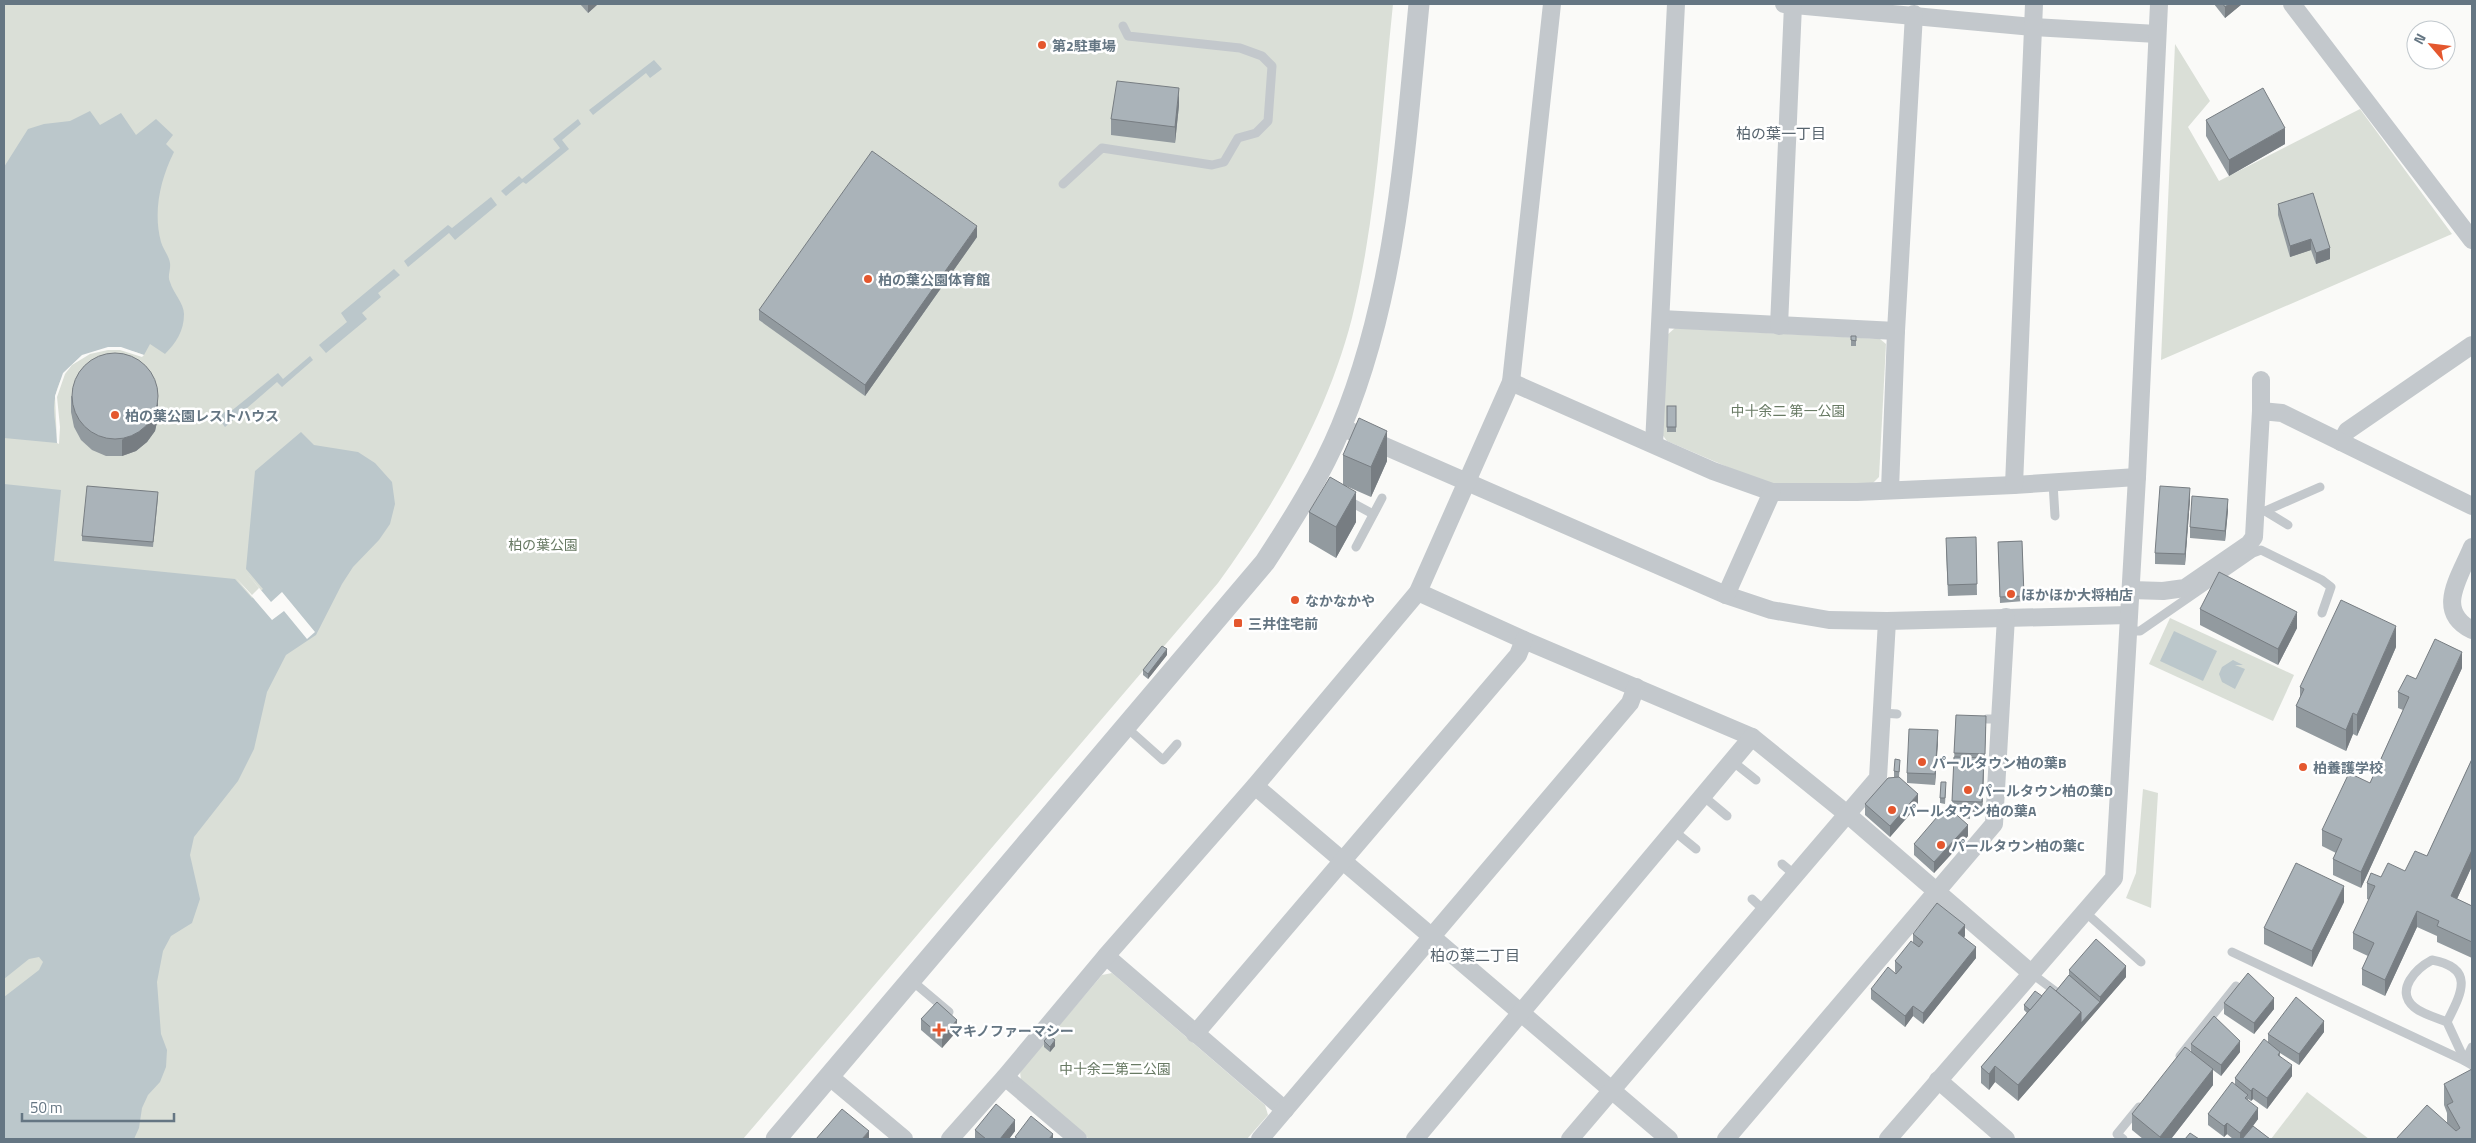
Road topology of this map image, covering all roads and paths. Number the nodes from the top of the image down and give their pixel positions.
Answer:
1 (1419, 4) edge
2 (1552, 4) edge
3 (1676, 4) edge
4 (1788, 4) edge
5 (2034, 4) edge
6 (2159, 4) edge
7 (2292, 4) edge
8 (1914, 14) junction
9 (1124, 26) dead end
10 (2033, 26) junction
11 (2158, 34) junction
12 (1063, 184) dead end
13 (2472, 240) edge
14 (1660, 319) junction
15 (1779, 326) junction
16 (1896, 331) junction
17 (2472, 345) edge
18 (2262, 380) dead end
19 (1511, 382) junction
20 (2261, 411) junction
21 (1341, 427) junction
22 (2341, 442) junction
23 (1654, 444) junction
24 (2137, 477) junction
25 (1467, 480) junction
26 (2053, 483) junction
27 (2014, 485) junction
28 (2320, 487) dead end
29 (1890, 490) junction
30 (1772, 492) junction
31 (1339, 496) edge
32 (1382, 498) dead end
33 (2472, 506) edge
34 (2260, 512) junction
35 (1373, 514) junction
36 (2055, 516) dead end
37 (2288, 525) dead end
38 (1356, 547) dead end
39 (2472, 547) edge
40 (2131, 590) junction
41 (1418, 592) junction
42 (1726, 595) junction
43 (2322, 613) dead end
44 (2006, 617) junction
45 (1887, 621) junction
46 (2129, 623) junction
47 (2472, 630) edge
48 (1524, 640) junction
49 (1636, 687) junction
50 (1126, 727) junction
51 (1752, 738) junction
52 (1177, 744) dead end
53 (1732, 762) junction
54 (1756, 780) dead end
55 (1255, 786) junction
56 (1704, 796) junction
57 (1847, 814) junction
58 (1727, 816) dead end
59 (1674, 830) junction
60 (1696, 849) dead end
61 (1344, 862) junction
62 (1937, 892) junction
63 (1752, 898) dead end
64 (1765, 911) junction
65 (2084, 912) junction
66 (1432, 938) junction
67 (2232, 952) dead end
68 (1106, 956) junction
69 (2141, 962) dead end
70 (2031, 973) junction
71 (911, 980) junction
72 (2236, 986) edge
73 (2064, 998) edge
74 (950, 1012) edge
75 (1522, 1014) junction
76 (2447, 1022) junction
77 (1196, 1034) junction
78 (2472, 1047) edge
79 (2177, 1060) edge
80 (2469, 1063) edge
81 (1006, 1076) junction
82 (830, 1077) junction
83 (1938, 1080) junction
84 (1612, 1090) junction
85 (2147, 1097) edge
86 (1284, 1110) junction
87 (776, 1139) edge
88 (904, 1139) edge
89 (950, 1139) edge
90 (1078, 1139) edge
91 (1260, 1139) edge
92 (1415, 1139) edge
93 (1570, 1139) edge
94 (1669, 1139) edge
95 (1726, 1139) edge
96 (1888, 1139) edge
97 (2006, 1139) edge
98 (2124, 1139) edge

1 - 21 street
2 - 19 street
3 - 14 street
4 - 8 street
4 - 15 street
5 - 10 street
6 - 11 street
7 - 13 street
8 - 10 street
8 - 16 street
9 - 12 lane
10 - 11 street
10 - 27 street
11 - 24 street
14 - 15 street
14 - 23 street
15 - 16 street
16 - 29 street
17 - 22 street
18 - 20 street
19 - 23 street
19 - 25 street
20 - 22 street
20 - 34 street
21 - 25 street
21 - 50 street
22 - 33 street
23 - 30 street
24 - 26 street
24 - 40 street
25 - 41 street
25 - 42 street
26 - 27 street
26 - 36 lane
27 - 29 street
28 - 34 lane
29 - 30 street
30 - 42 street
31 - 35 lane
32 - 35 lane
34 - 37 lane
34 - 40 street
35 - 38 lane
39 - 47 street
40 - 46 street
41 - 48 street
41 - 55 street
42 - 45 street
43 - 46 lane
44 - 45 street
44 - 46 street
44 - 62 street
45 - 57 street
46 - 65 street
48 - 49 street
48 - 61 street
49 - 51 street
49 - 66 street
50 - 52 lane
50 - 71 street
51 - 53 street
51 - 57 street
53 - 54 lane
53 - 56 street
55 - 61 street
55 - 68 street
56 - 58 lane
56 - 59 street
57 - 62 street
57 - 64 street
59 - 60 lane
59 - 75 street
61 - 66 street
61 - 77 street
62 - 70 street
62 - 95 street
63 - 64 lane
64 - 84 street
65 - 69 lane
65 - 70 street
66 - 75 street
66 - 86 street
67 - 80 lane
68 - 77 street
68 - 81 street
70 - 73 lane
70 - 83 street
71 - 74 lane
71 - 82 street
72 - 79 lane
75 - 84 street
75 - 92 street
76 - 76 lane
76 - 80 lane
77 - 86 street
78 - 80 lane
81 - 89 street
81 - 90 street
82 - 87 street
82 - 88 street
83 - 96 street
83 - 97 street
84 - 93 street
84 - 94 street
85 - 98 lane
86 - 91 street

